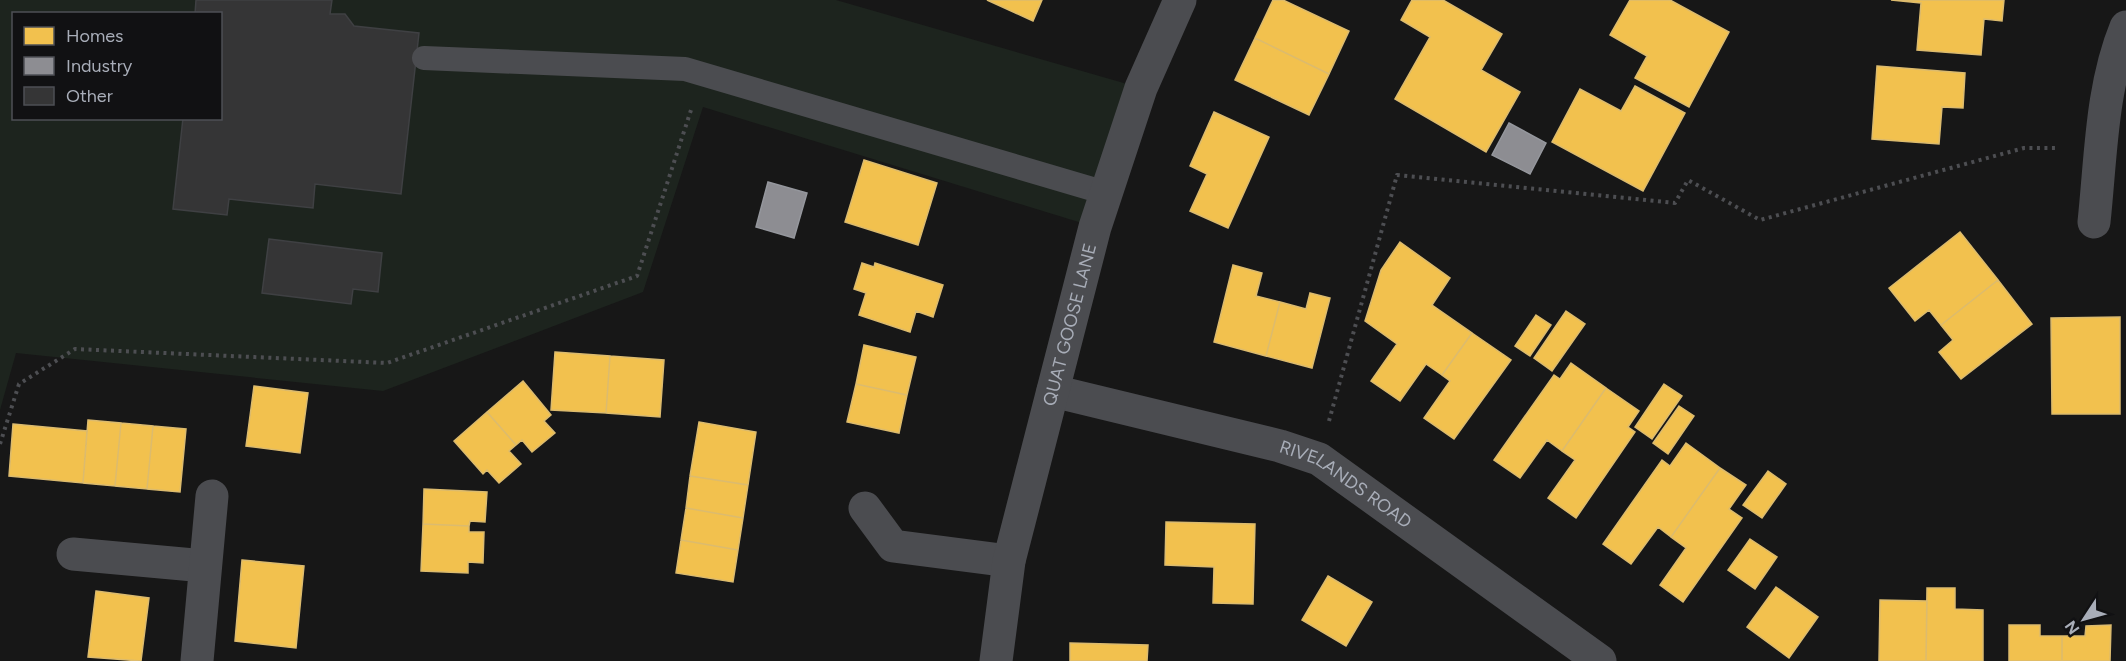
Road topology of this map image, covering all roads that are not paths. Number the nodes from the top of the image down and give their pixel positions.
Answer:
1 (1180, 0) edge
2 (2126, 27) edge
3 (424, 58) dead end
4 (1106, 193) junction
5 (2094, 222) dead end
6 (1053, 391) junction
7 (212, 496) dead end
8 (865, 508) dead end
9 (73, 554) dead end
10 (1009, 561) junction
11 (205, 566) junction
12 (196, 661) edge
13 (996, 661) edge
14 (1600, 661) edge

1 - 4 street, QUAT GOOSE LANE
2 - 5 street
3 - 4 lane
4 - 6 street, QUAT GOOSE LANE
6 - 10 street, QUAT GOOSE LANE
6 - 14 street, RIVELANDS ROAD
7 - 11 street
8 - 10 street
9 - 11 street
10 - 13 street, QUAT GOOSE LANE
11 - 12 street

